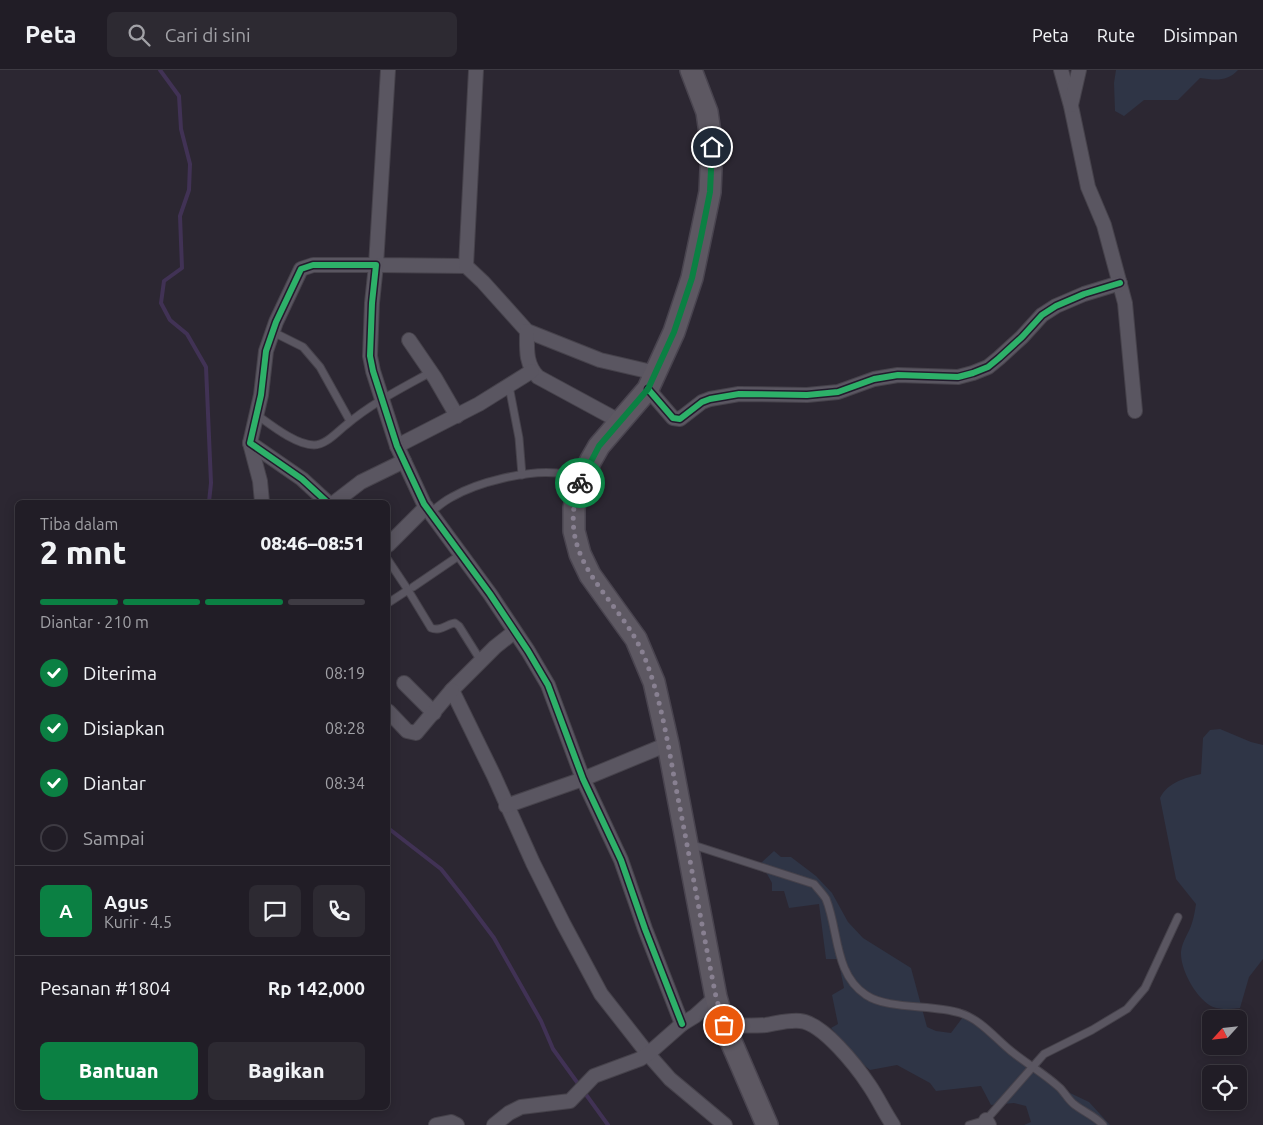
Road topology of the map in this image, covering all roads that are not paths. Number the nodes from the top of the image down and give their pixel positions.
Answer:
1 (388, 70) edge
2 (476, 70) edge
3 (691, 70) edge
4 (1061, 70) edge
5 (1080, 70) edge
6 (1071, 106) junction
7 (376, 265) junction
8 (466, 266) junction
9 (1120, 283) junction
10 (527, 331) junction
11 (273, 332) junction
12 (409, 340) dead end
13 (532, 371) junction
14 (431, 372) junction
15 (652, 381) junction
16 (509, 386) junction
17 (382, 399) junction
18 (1135, 411) dead end
19 (257, 415) junction
20 (457, 416) junction
21 (350, 421) junction
22 (621, 422) junction
23 (250, 443) junction
24 (397, 446) junction
25 (404, 461) junction
26 (522, 475) junction
27 (581, 482) junction
28 (262, 500) edge
29 (325, 500) edge
30 (338, 500) edge
31 (428, 510) junction
32 (390, 543) edge
33 (460, 555) junction
34 (390, 563) edge
35 (411, 589) junction
36 (390, 602) edge
37 (514, 632) junction
38 (481, 660) junction
39 (404, 683) dead end
40 (452, 690) junction
41 (390, 713) edge
42 (434, 713) junction
43 (668, 744) junction
44 (583, 779) junction
45 (506, 806) junction
46 (686, 843) junction
47 (1178, 917) dead end
48 (716, 997) junction
49 (682, 1024) junction
50 (724, 1025) junction
51 (648, 1054) junction
52 (1033, 1066) junction
53 (988, 1122) edge
54 (436, 1125) edge
55 (457, 1125) edge
56 (494, 1125) edge
57 (725, 1125) edge
58 (767, 1125) edge
59 (893, 1125) edge
60 (969, 1125) edge
61 (1102, 1125) edge

1 - 7 street
2 - 8 street
3 - 15 main road
4 - 6 street
5 - 6 street
6 - 9 street
7 - 8 street
7 - 11 street
7 - 17 street
8 - 10 street
9 - 15 street
9 - 18 street
10 - 13 street
10 - 15 street
11 - 19 street
11 - 21 lane
12 - 14 street
13 - 16 street
13 - 22 street
14 - 17 lane
14 - 20 street
15 - 22 main road
16 - 20 street
16 - 26 lane
17 - 21 lane
17 - 24 street
19 - 21 lane
19 - 23 street
20 - 24 street
22 - 27 main road
23 - 28 street
23 - 29 street
24 - 25 street
25 - 30 street
25 - 31 street
26 - 27 lane
26 - 31 lane
27 - 43 main road
31 - 32 street
31 - 33 street
33 - 35 lane
33 - 37 street
34 - 35 lane
35 - 36 lane
35 - 38 lane
37 - 38 street
37 - 44 street
38 - 40 street
39 - 42 street
40 - 42 street
40 - 45 street
41 - 42 street
43 - 44 street
43 - 46 main road
44 - 45 street
44 - 49 street
45 - 51 street
46 - 48 main road
46 - 52 lane
47 - 52 lane
48 - 49 street
48 - 50 main road
49 - 51 street
50 - 58 main road
50 - 59 street
51 - 56 street
51 - 57 street
52 - 53 lane
52 - 61 lane
53 - 60 lane
54 - 55 street

